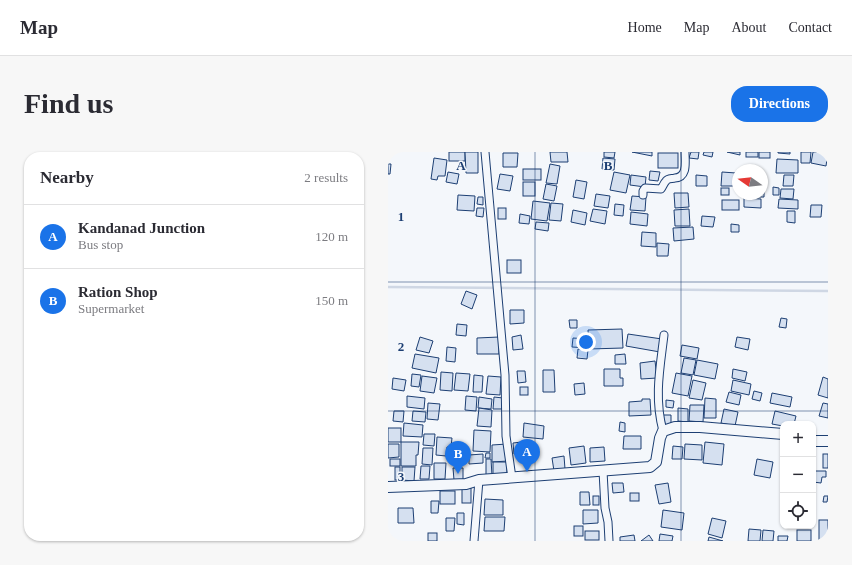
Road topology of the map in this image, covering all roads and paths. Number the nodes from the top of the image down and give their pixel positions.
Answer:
1 (485, 152) edge
2 (685, 152) edge
3 (643, 195) dead end
4 (664, 335) dead end
5 (663, 430) junction
6 (780, 434) edge
7 (816, 441) edge
8 (828, 441) edge
9 (603, 470) junction
10 (512, 478) junction
11 (479, 480) junction
12 (388, 487) edge
13 (474, 541) edge
14 (609, 541) edge

1 - 10 street
2 - 3 street
4 - 5 street
5 - 6 main road
5 - 9 main road
7 - 8 main road
9 - 10 main road
9 - 14 street
10 - 11 main road
11 - 12 main road
11 - 13 street

